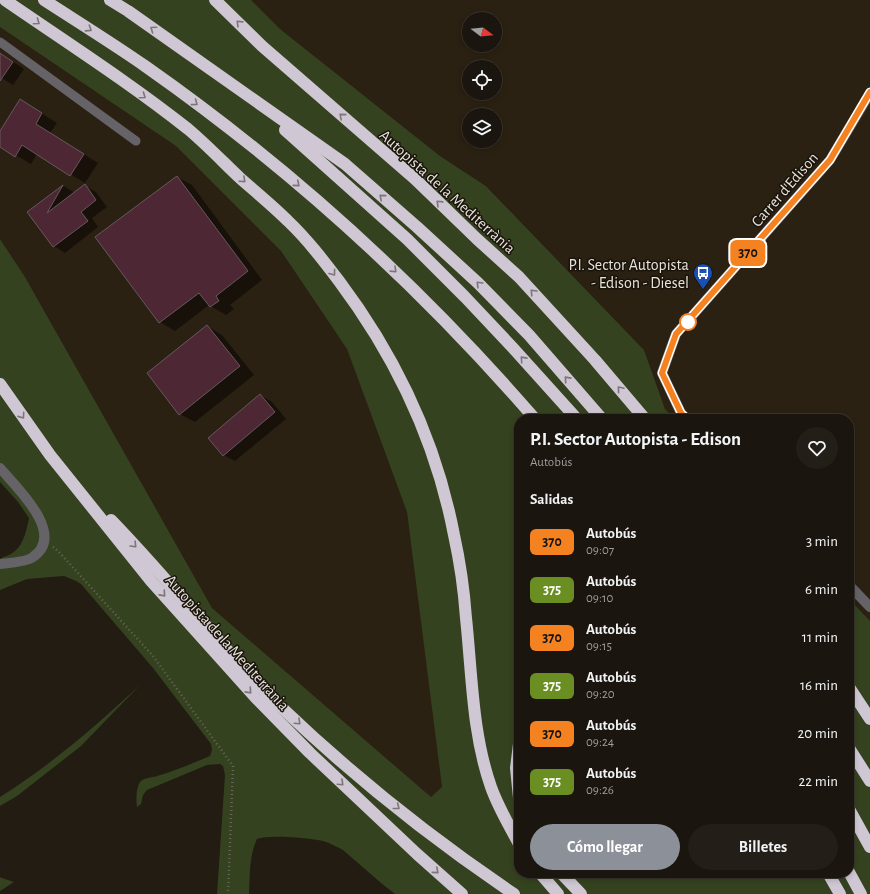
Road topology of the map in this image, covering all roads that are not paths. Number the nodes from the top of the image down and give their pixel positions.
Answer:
1 (4, 0) edge
2 (44, 0) edge
3 (110, 0) edge
4 (215, 0) edge
5 (0, 42) edge
6 (870, 92) edge
7 (246, 95) junction
8 (136, 141) dead end
9 (0, 384) edge
10 (531, 414) edge
11 (573, 414) edge
12 (598, 414) edge
13 (641, 414) edge
14 (682, 414) edge
15 (50, 455) junction
16 (0, 468) edge
17 (0, 564) edge
18 (854, 590) edge
19 (870, 607) edge
20 (854, 695) edge
21 (870, 719) edge
22 (854, 756) edge
23 (870, 781) edge
24 (854, 818) edge
25 (514, 835) edge
26 (870, 846) edge
27 (544, 878) edge
28 (566, 878) edge
29 (831, 878) edge
30 (852, 878) edge
31 (462, 894) edge
32 (514, 894) edge
33 (558, 894) edge
34 (580, 894) edge
35 (840, 894) edge
36 (861, 894) edge

1 -> 25 highway
2 -> 10 highway
7 -> 3 highway
13 -> 4 highway, Autopista de la Mediterrània
5 - 8 lane
6 - 14 street, Carrer d'Edison
11 -> 7 highway
12 -> 7 highway
9 -> 15 highway, Autopista de la Mediterrània
15 -> 31 highway, Autopista de la Mediterrània
15 -> 32 highway
16 - 17 street
18 - 19 street
20 - 21 highway
22 - 23 highway
24 - 26 highway
27 - 33 highway
28 - 34 highway
29 - 35 highway
30 - 36 highway

